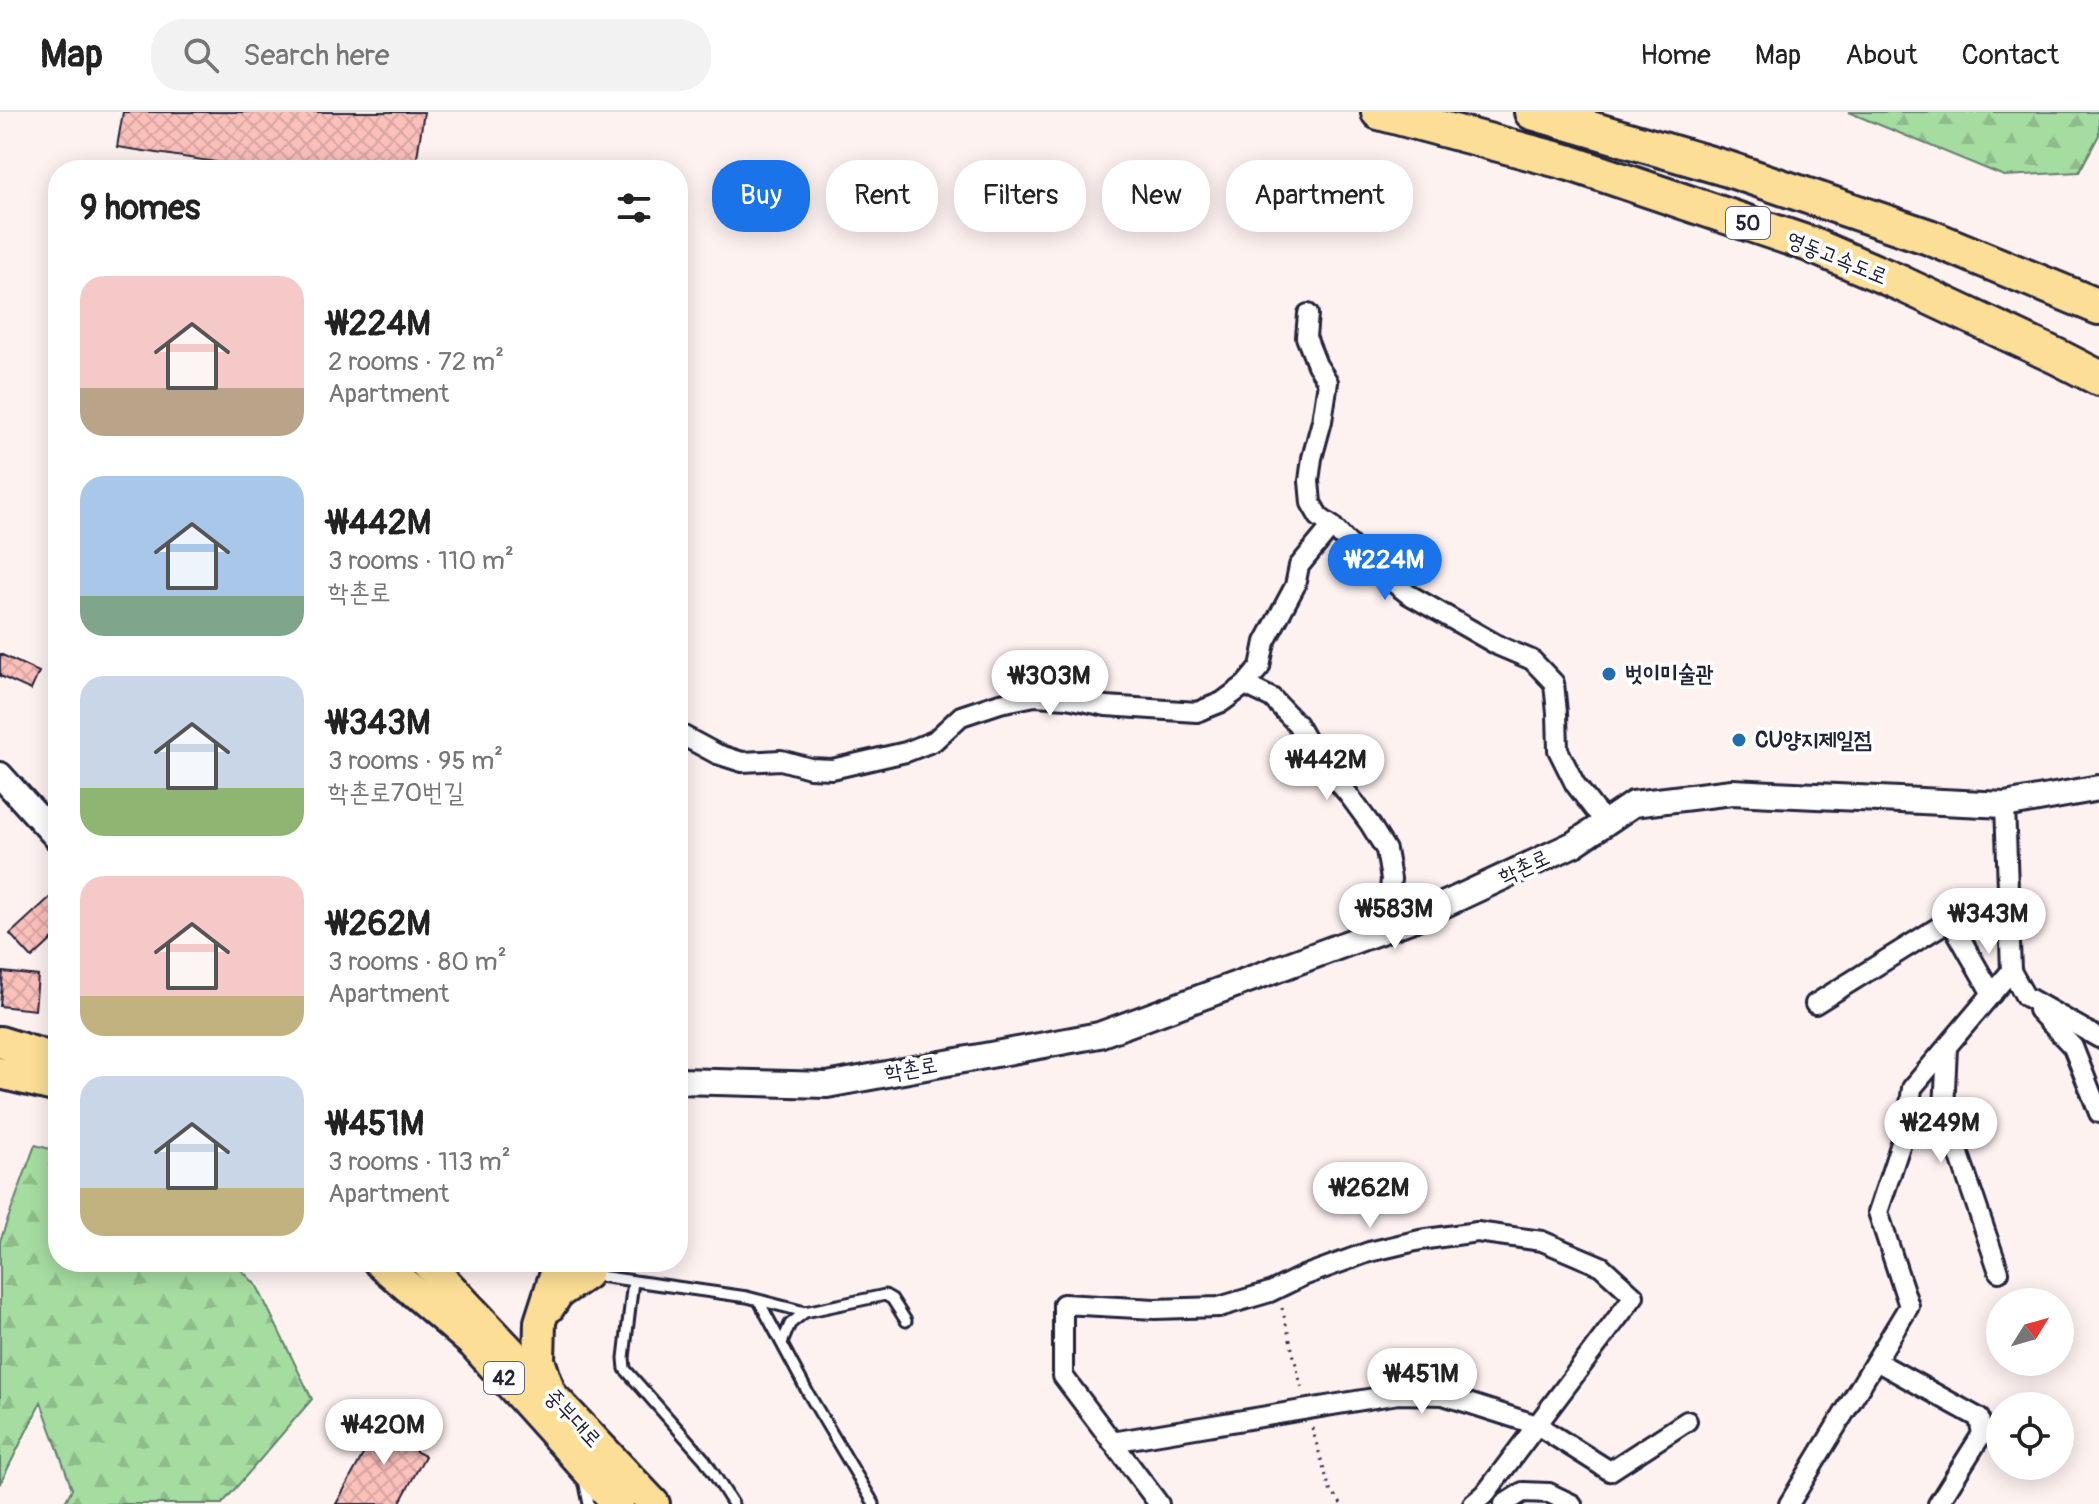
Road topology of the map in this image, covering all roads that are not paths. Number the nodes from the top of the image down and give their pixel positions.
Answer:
1 (1379, 112) edge
2 (1532, 112) edge
3 (2099, 307) edge
4 (1308, 314) dead end
5 (2099, 378) edge
6 (1332, 526) junction
7 (1245, 685) junction
8 (688, 738) edge
9 (0, 775) edge
10 (2099, 788) edge
11 (2005, 805) junction
12 (48, 821) edge
13 (1607, 822) junction
14 (1382, 930) junction
15 (2011, 971) junction
16 (1992, 994) junction
17 (2025, 996) junction
18 (1815, 1004) dead end
19 (0, 1024) edge
20 (48, 1037) edge
21 (2099, 1038) edge
22 (0, 1042) edge
23 (1947, 1048) junction
24 (48, 1057) edge
25 (0, 1073) edge
26 (688, 1081) edge
27 (48, 1085) edge
28 (0, 1086) edge
29 (48, 1095) edge
30 (2099, 1113) edge
31 (391, 1272) edge
32 (435, 1272) edge
33 (563, 1272) edge
34 (586, 1272) edge
35 (1999, 1272) dead end
36 (633, 1281) junction
37 (759, 1301) junction
38 (805, 1312) junction
39 (906, 1321) dead end
40 (782, 1343) junction
41 (1876, 1361) junction
42 (549, 1392) junction
43 (1687, 1421) dead end
44 (1537, 1425) junction
45 (1112, 1442) junction
46 (581, 1465) junction
47 (589, 1504) edge
48 (618, 1504) edge
49 (654, 1504) edge
50 (733, 1504) edge
51 (874, 1504) edge
52 (1159, 1504) edge
53 (1473, 1504) edge
54 (1504, 1504) edge
55 (1572, 1504) edge
56 (1789, 1504) edge
57 (1938, 1504) edge

1 - 5 highway, 영동고속도로 / 50
2 - 3 highway, 50
4 - 6 street
6 - 7 street
6 - 13 street
7 - 8 street
7 - 14 street
9 - 12 street
10 - 11 street, 학촌로
11 - 13 street, 학촌로
11 - 15 street
13 - 14 street, 학촌로
14 - 26 street, 학촌로
15 - 16 street
15 - 17 street
16 - 18 street
16 - 23 street
17 - 21 street
17 - 30 street
19 - 20 main road
22 - 24 main road
23 - 35 street
23 - 41 street
25 - 27 main road
28 - 29 main road
31 - 46 main road, 중부대로 / 42
32 - 42 main road, 중부대로 / 42
33 - 42 main road
34 - 36 lane
36 - 37 lane
36 - 50 lane
37 - 38 lane
37 - 40 lane
38 - 39 lane
38 - 40 lane
40 - 51 lane
41 - 56 street
41 - 57 street
42 - 49 main road, 중부대로 / 42
43 - 44 street
44 - 45 street
44 - 45 street
44 - 53 street
45 - 52 street
46 - 47 lane
46 - 48 main road, 중부대로 / 42
54 - 55 street

